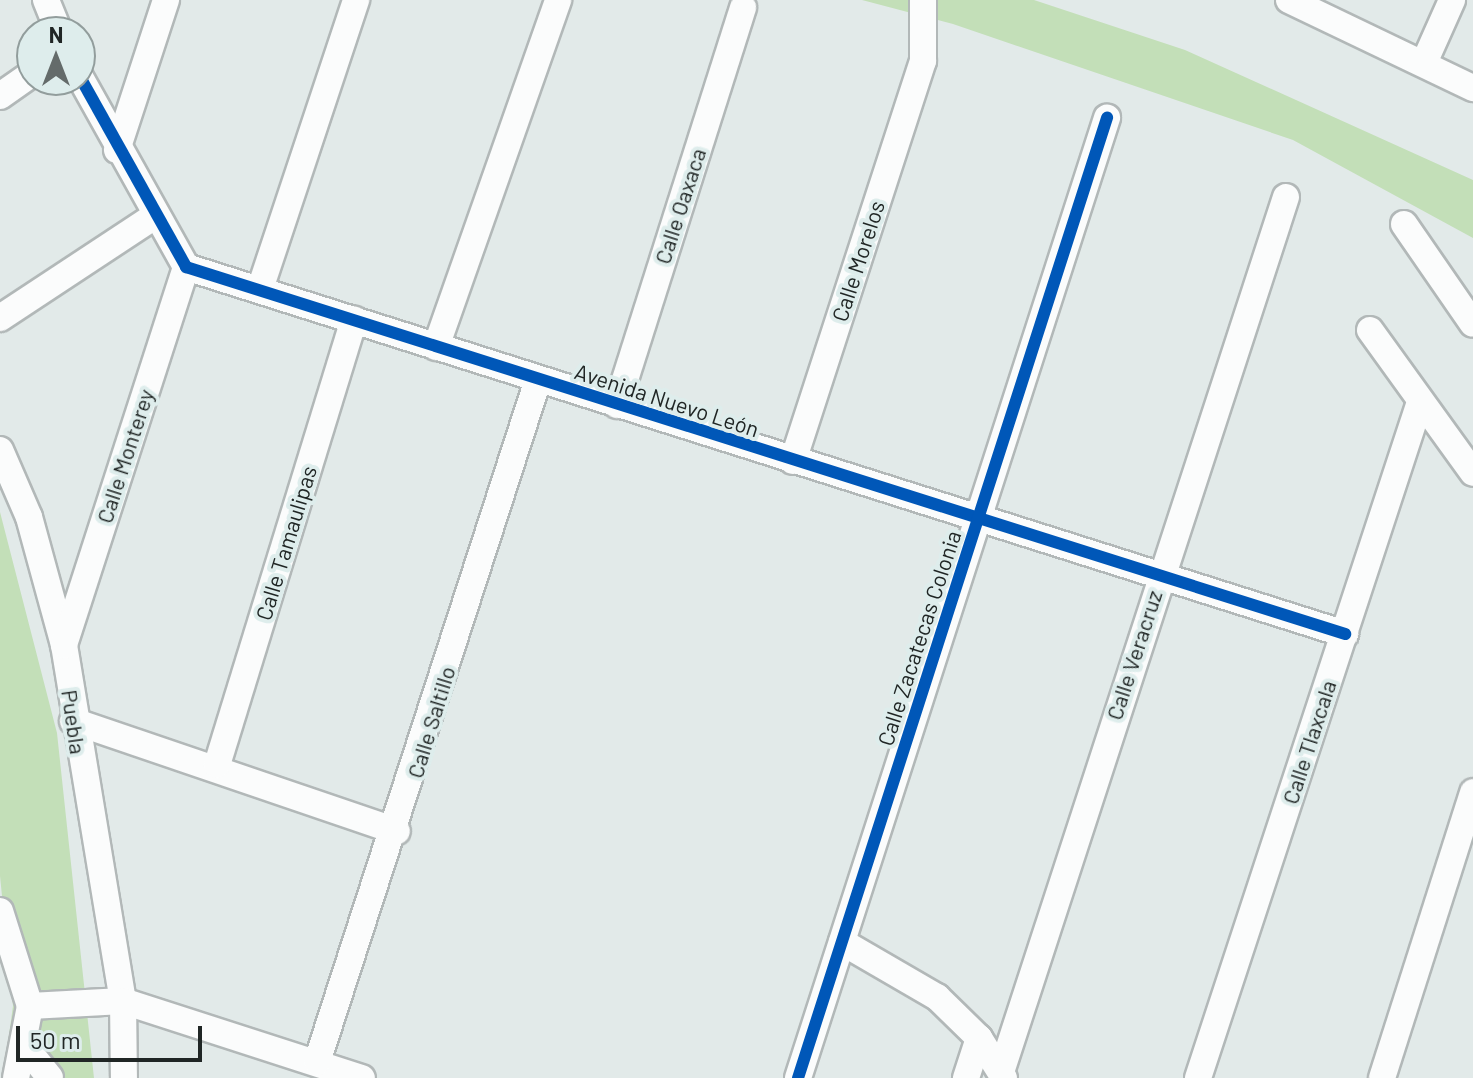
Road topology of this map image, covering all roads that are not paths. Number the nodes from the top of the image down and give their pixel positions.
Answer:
1 (166, 0) edge
2 (356, 0) edge
3 (558, 0) edge
4 (923, 0) edge
5 (1289, 0) edge
6 (1452, 0) edge
7 (743, 7) dead end
8 (1424, 63) junction
9 (1473, 88) edge
10 (90, 96) edge
11 (1107, 118) dead end
12 (117, 150) junction
13 (1286, 197) dead end
14 (153, 217) junction
15 (1404, 224) dead end
16 (186, 267) junction
17 (260, 289) junction
18 (0, 318) edge
19 (354, 320) junction
20 (1473, 324) edge
21 (1370, 330) dead end
22 (436, 347) junction
23 (538, 380) junction
24 (617, 405) junction
25 (1419, 405) junction
26 (0, 450) edge
27 (793, 461) junction
28 (1473, 473) edge
29 (980, 515) junction
30 (1161, 571) junction
31 (1345, 634) junction
32 (64, 645) junction
33 (73, 721) junction
34 (217, 765) junction
35 (1473, 792) edge
36 (397, 831) junction
37 (0, 911) edge
38 (842, 942) junction
39 (123, 1001) junction
40 (30, 1006) junction
41 (979, 1038) junction
42 (26, 1048) junction
43 (317, 1062) junction
44 (0, 1071) edge
45 (1003, 1074) edge
46 (16, 1078) edge
47 (50, 1078) edge
48 (124, 1078) edge
49 (362, 1078) edge
50 (798, 1078) edge
51 (966, 1078) edge
52 (1198, 1078) edge
53 (1382, 1078) edge

1 - 12 street
2 - 17 street
3 - 22 street
4 - 27 street, Calle Morelos
5 - 8 street
6 - 8 street
7 - 24 street, Calle Oaxaca
8 - 9 street
10 - 12 street
11 - 29 street, Calle Zacatecas Colonia
12 - 14 street
13 - 30 street, Calle Veracruz
14 - 16 street
14 - 18 street
15 - 20 street
16 - 17 street, Avenida Nuevo León
16 - 32 street, Calle Monterey
17 - 19 street, Avenida Nuevo León
19 - 22 street, Avenida Nuevo León
19 - 34 street, Calle Tamaulipas
21 - 25 street
22 - 23 street, Avenida Nuevo León
23 - 24 street, Avenida Nuevo León
23 - 36 street, Calle Saltillo
24 - 27 street, Avenida Nuevo León
25 - 28 street
25 - 31 street, Calle Tlaxcala
26 - 32 street, Puebla
27 - 29 street, Avenida Nuevo León
29 - 30 street, Avenida Nuevo León
29 - 38 street, Calle Zacatecas Colonia
30 - 31 street, Avenida Nuevo León
30 - 45 street, Calle Veracruz
31 - 52 street, Calle Tlaxcala
32 - 33 street, Puebla
33 - 34 street
33 - 39 street, Puebla
34 - 36 street
35 - 53 street
36 - 43 street, Calle Saltillo
37 - 40 street
38 - 41 street
38 - 50 street, Calle Zacatecas Colonia
39 - 40 street
39 - 43 street
39 - 48 street, Puebla
40 - 42 street
41 - 45 street
41 - 51 street
42 - 44 street
42 - 46 street
42 - 47 street
43 - 49 street

